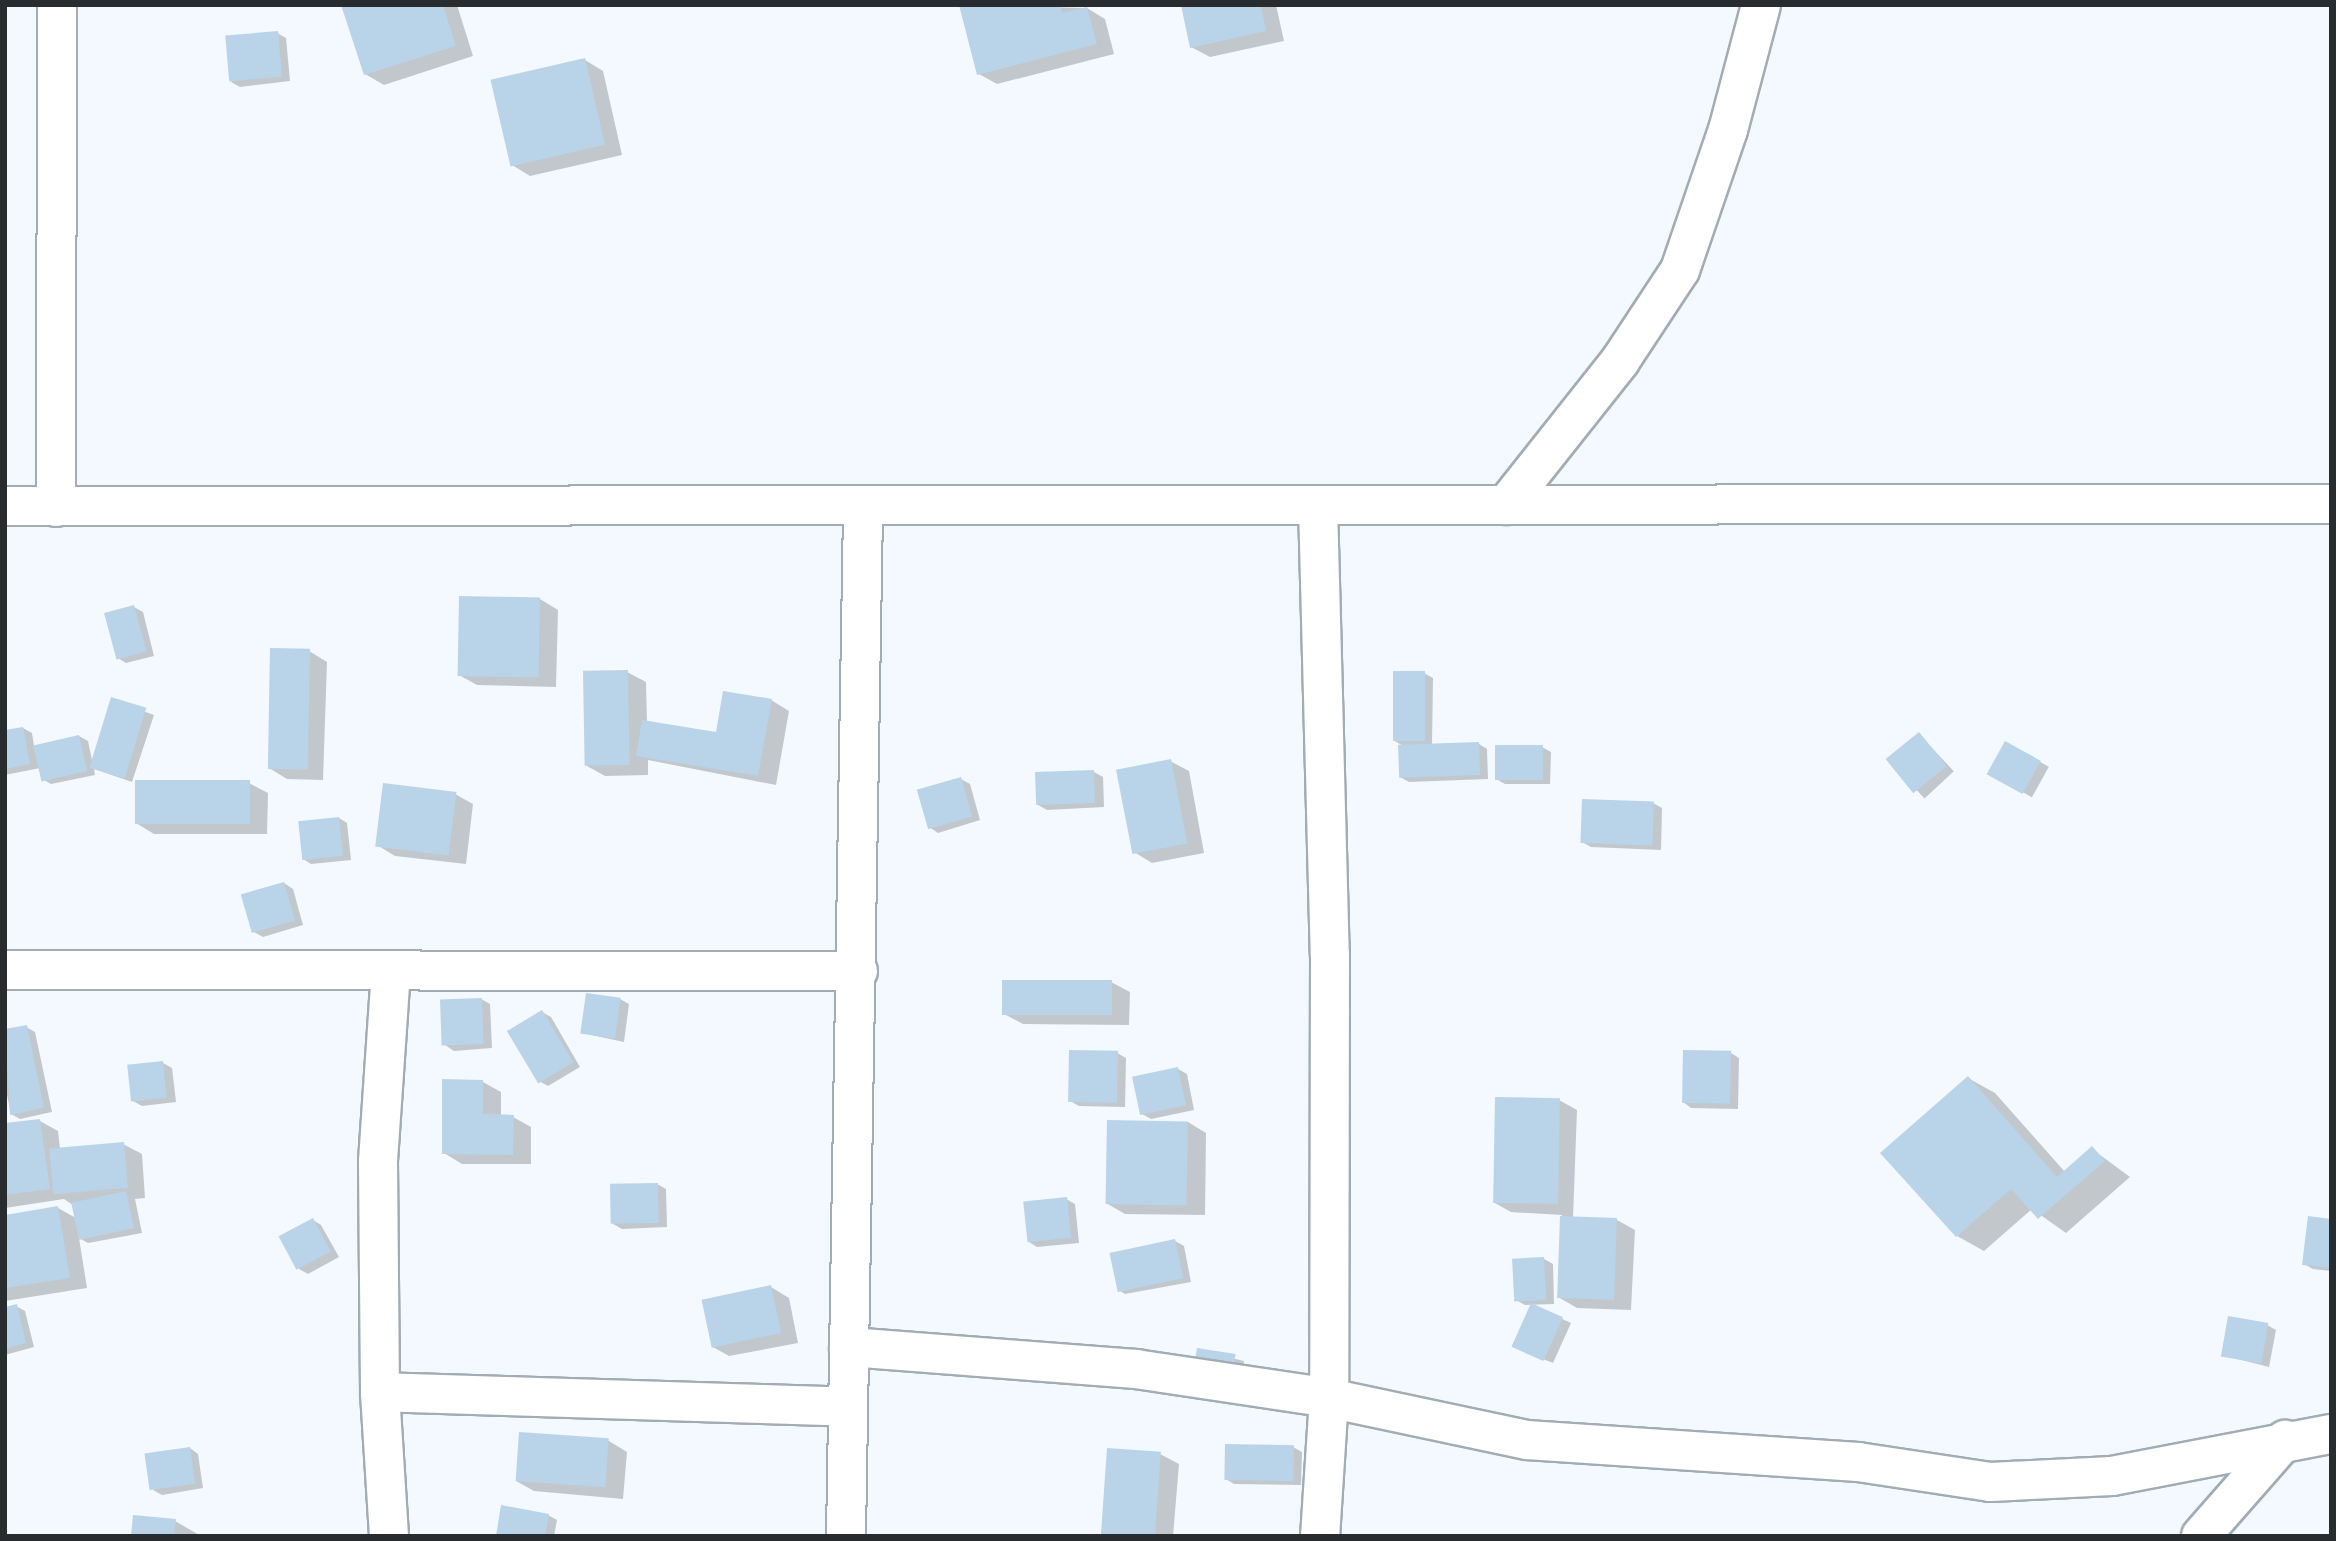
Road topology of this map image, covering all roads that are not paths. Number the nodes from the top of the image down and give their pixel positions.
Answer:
1 (57, 5) edge
2 (1761, 5) edge
3 (2331, 503) edge
4 (1318, 505) junction
5 (1506, 505) junction
6 (5, 506) edge
7 (863, 506) junction
8 (56, 507) junction
9 (5, 970) edge
10 (391, 971) junction
11 (858, 971) junction
12 (849, 1346) junction
13 (380, 1392) junction
14 (1329, 1398) junction
15 (847, 1407) junction
16 (2331, 1434) edge
17 (2285, 1440) junction
18 (389, 1536) edge
19 (846, 1536) edge
20 (1320, 1536) edge
21 (2201, 1536) edge

1 - 8 street
2 - 5 street
3 - 5 street
4 - 5 street
4 - 7 street
4 - 14 street
6 - 8 street
7 - 8 street
7 - 11 street
9 - 10 street
10 - 11 street
10 - 13 street
11 - 12 street
12 - 14 street
12 - 15 street
13 - 15 street
13 - 18 street
14 - 17 street
14 - 20 street
15 - 19 street
16 - 17 street
17 - 21 street

